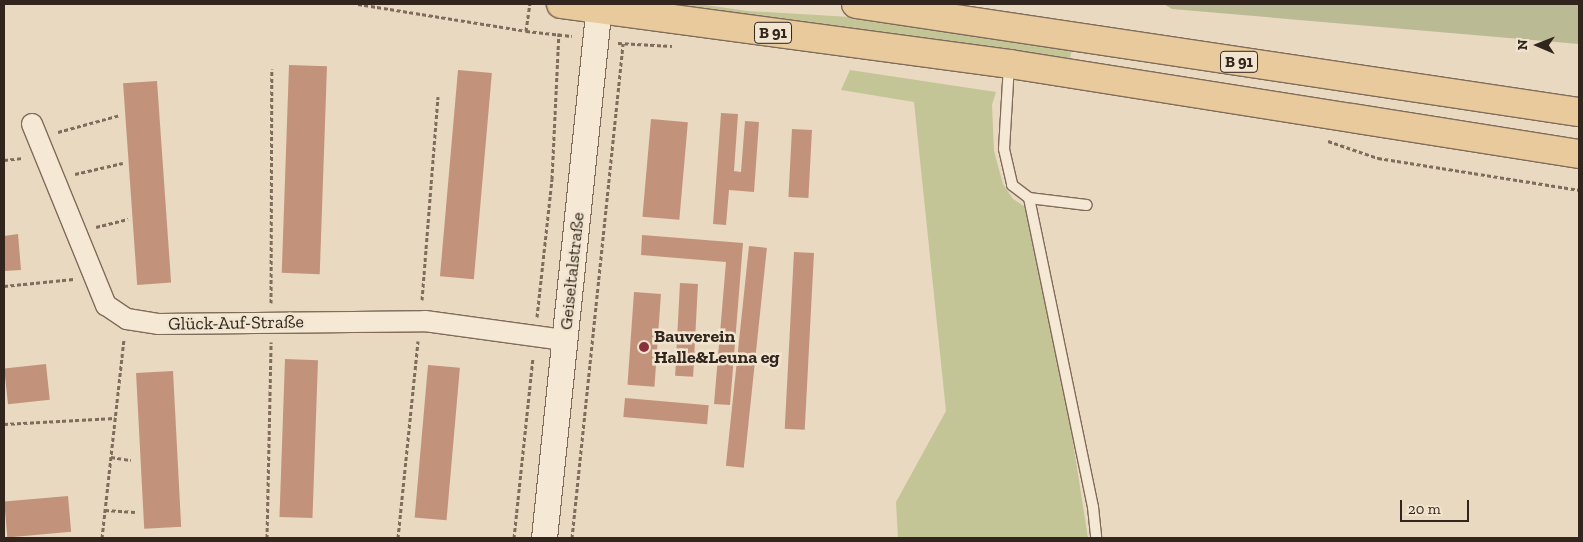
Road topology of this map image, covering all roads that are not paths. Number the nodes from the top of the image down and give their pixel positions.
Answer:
1 (561, 4) edge
2 (856, 4) edge
3 (599, 7) edge
4 (1010, 64) junction
5 (1579, 112) edge
6 (35, 131) road end
7 (1579, 154) edge
8 (1029, 198) junction
9 (1087, 205) dead end
10 (564, 340) junction
11 (544, 538) edge
12 (1096, 538) edge

1 - 3 main road, B 91
2 - 5 main road, B 91
3 - 4 main road, B 91
3 - 10 street, Geiseltalstraße
4 - 7 main road, B 91
4 - 8 lane
6 - 10 street, Glück-Auf-Straße
8 - 9 lane
8 - 12 lane
10 - 11 street, Geiseltalstraße

